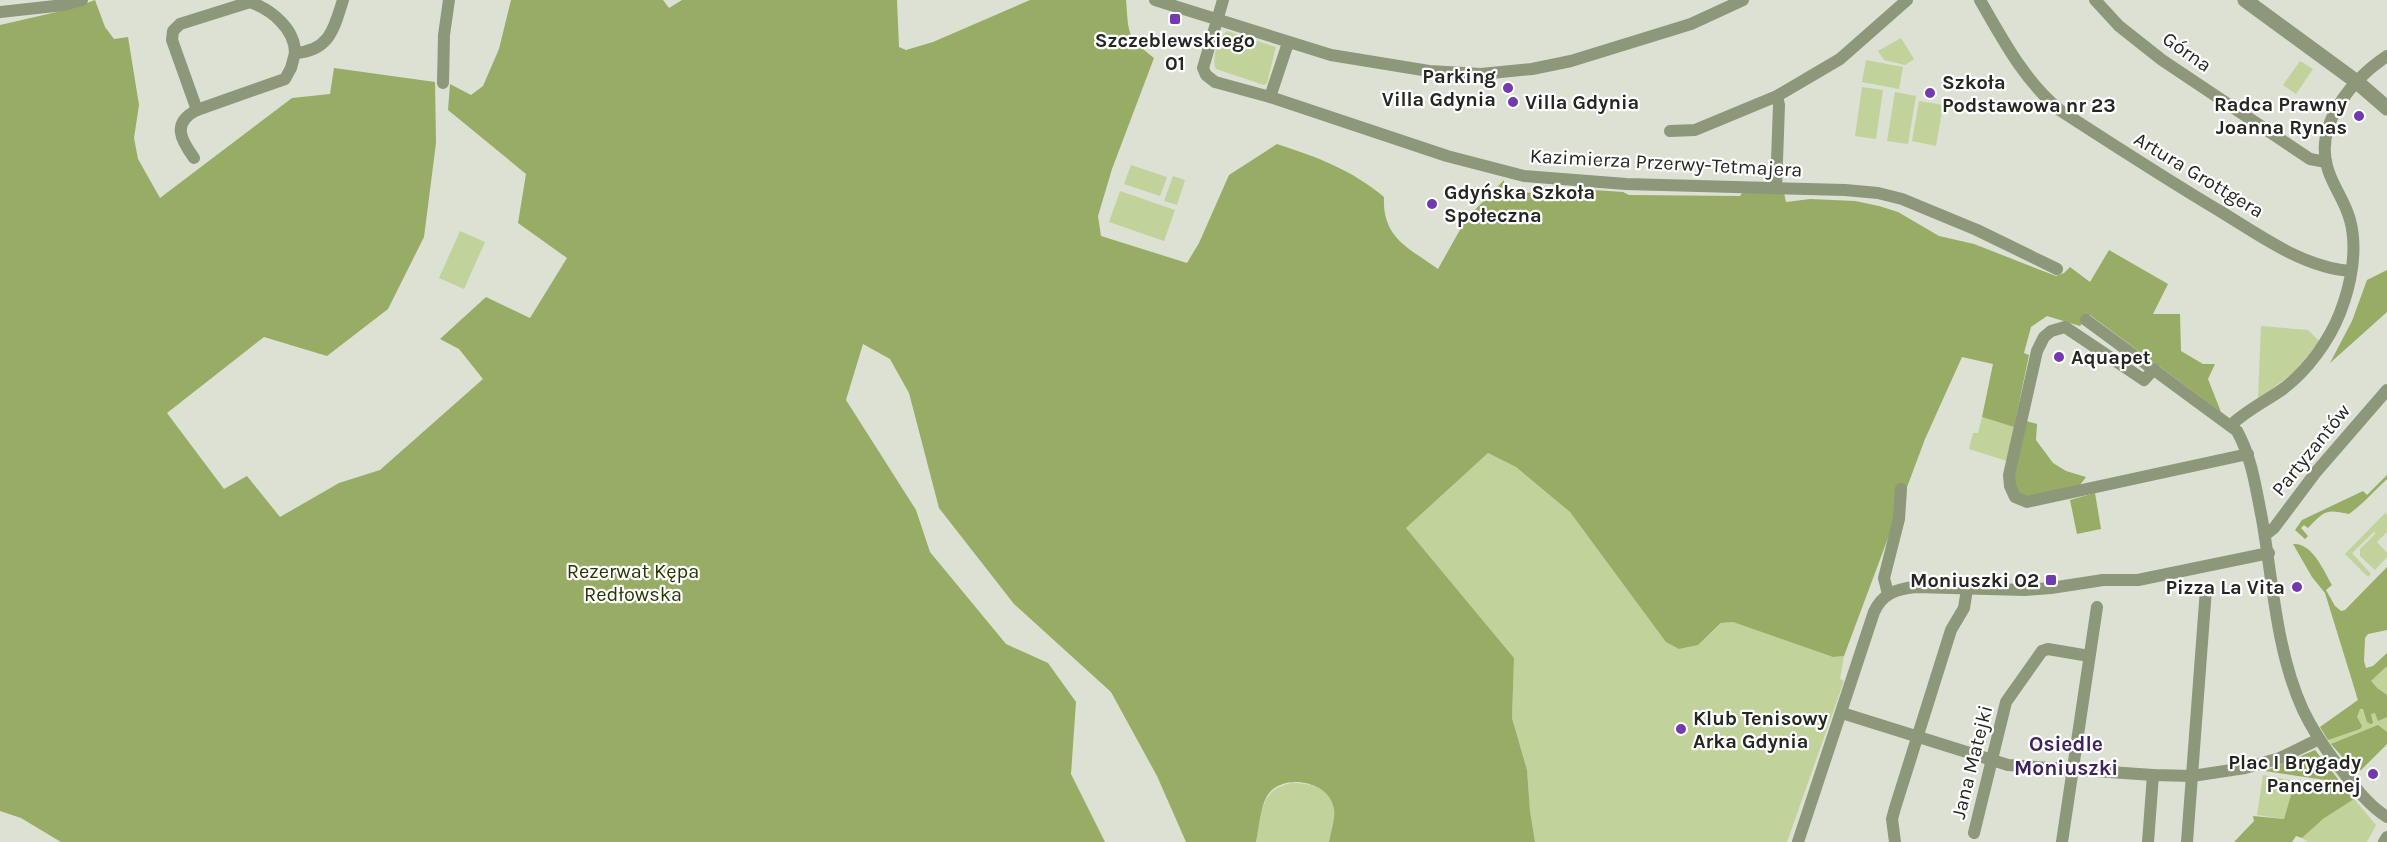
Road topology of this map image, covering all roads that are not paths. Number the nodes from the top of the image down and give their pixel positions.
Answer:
1 (82, 0) edge
2 (343, 0) edge
3 (449, 0) edge
4 (1155, 0) edge
5 (1223, 0) edge
6 (1743, 0) edge
7 (1907, 0) edge
8 (1980, 0) edge
9 (2095, 0) edge
10 (2245, 0) edge
11 (0, 12) edge
12 (1216, 20) junction
13 (1288, 43) junction
14 (295, 53) junction
15 (2387, 57) edge
16 (2357, 82) junction
17 (443, 83) dead end
18 (1777, 96) junction
19 (1270, 98) junction
20 (2387, 108) edge
21 (197, 110) junction
22 (1670, 131) dead end
23 (194, 158) dead end
24 (2326, 162) junction
25 (1776, 188) junction
26 (2057, 269) dead end
27 (2351, 271) junction
28 (2086, 320) dead end
29 (2154, 369) junction
30 (2387, 390) edge
31 (2231, 425) junction
32 (2247, 454) junction
33 (1901, 489) dead end
34 (2265, 535) junction
35 (2269, 553) junction
36 (1967, 589) junction
37 (2206, 589) dead end
38 (1888, 594) junction
39 (2097, 607) dead end
40 (2089, 656) junction
41 (1842, 713) junction
42 (1916, 737) junction
43 (2319, 740) junction
44 (1992, 761) junction
45 (2073, 770) junction
46 (2153, 775) junction
47 (2192, 776) junction
48 (2387, 817) edge
49 (1974, 833) dead end
50 (2387, 837) edge
51 (1798, 842) edge
52 (1895, 842) edge
53 (2062, 842) edge
54 (2148, 842) edge
55 (2187, 842) edge
56 (2384, 842) edge

1 - 11 street
2 - 14 street
3 - 17 street
4 - 12 street
5 - 12 street
6 - 13 street
7 - 18 street
8 - 27 street, Artura Grottgera
9 - 24 street, Górna
10 - 16 street
12 - 13 street
12 - 19 street, Kazimierza Przerwy-Tetmajera
13 - 19 street
14 - 21 street
14 - 21 street
15 - 16 street
16 - 20 street
16 - 24 street
18 - 22 street
18 - 25 street
19 - 25 street, Kazimierza Przerwy-Tetmajera
21 - 23 street
24 - 27 street
25 - 26 street, Kazimierza Przerwy-Tetmajera
27 - 31 street
28 - 29 street
29 - 31 street
29 - 32 street
30 - 34 street, Partyzantów
31 - 32 street
32 - 34 street
33 - 38 street
34 - 35 street
35 - 36 street
35 - 43 street
36 - 38 street
36 - 42 street
37 - 47 street
38 - 41 street
39 - 40 street
40 - 44 street, Jana Matejki
40 - 45 street
41 - 42 street
41 - 51 street
42 - 44 street
42 - 52 street
43 - 47 street
43 - 48 street
44 - 45 street
44 - 49 street, Jana Matejki
45 - 46 street
45 - 53 street
46 - 47 street
46 - 54 street
47 - 55 street
50 - 56 street

